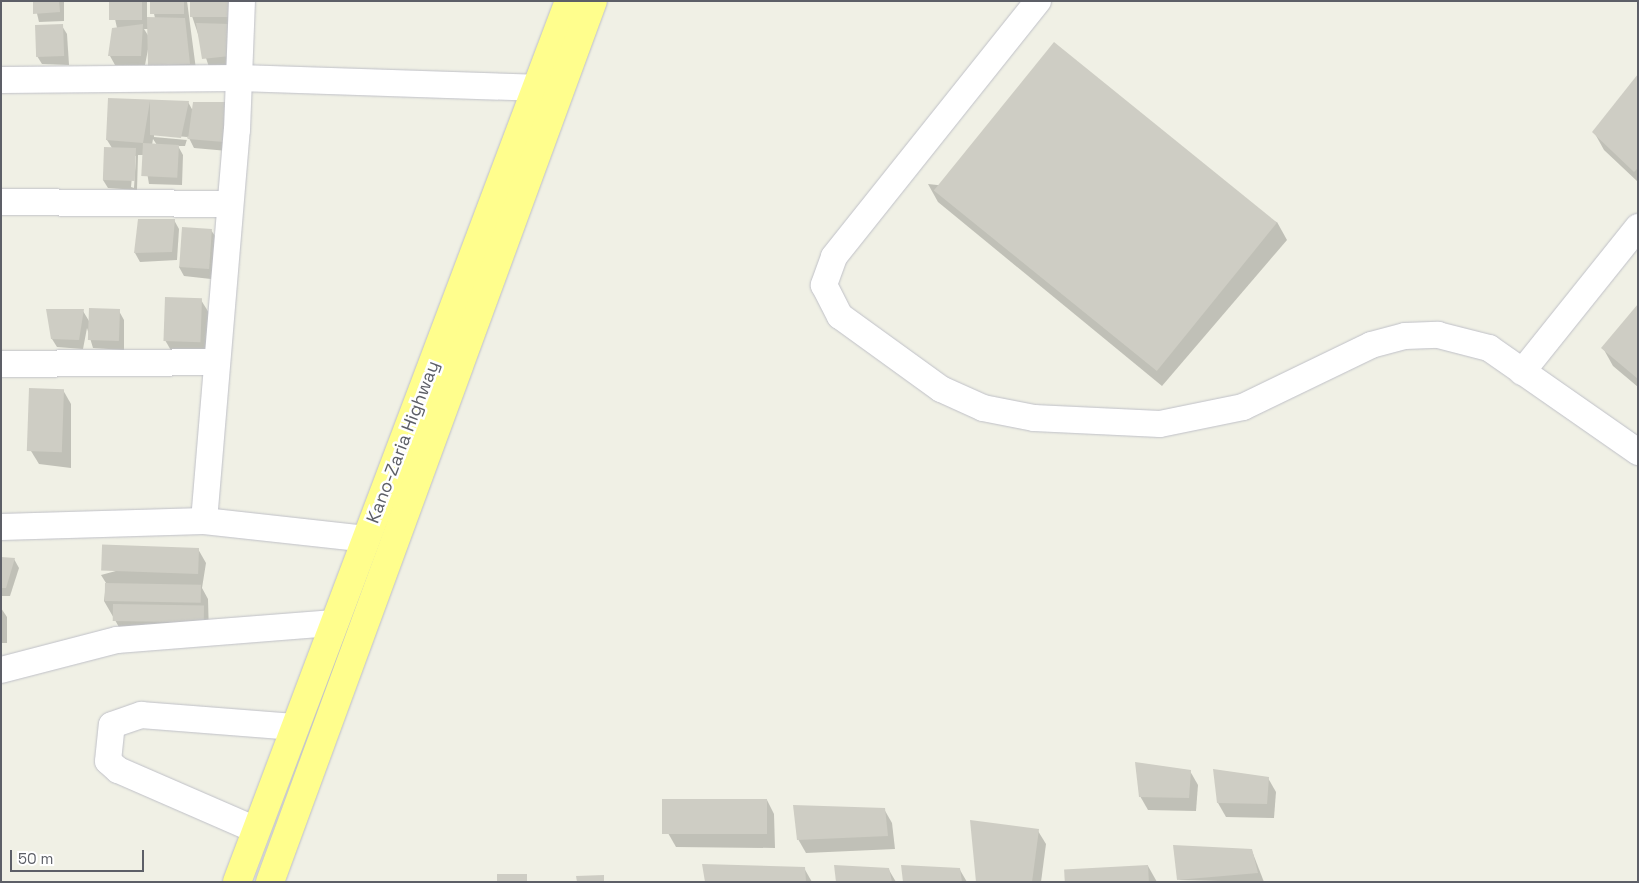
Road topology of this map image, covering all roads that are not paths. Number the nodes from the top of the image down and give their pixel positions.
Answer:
1 (242, 1) edge
2 (569, 1) edge
3 (593, 1) edge
4 (1038, 1) edge
5 (239, 78) junction
6 (1, 80) edge
7 (536, 88) junction
8 (1, 202) edge
9 (229, 204) junction
10 (1638, 227) edge
11 (216, 362) junction
12 (1, 364) edge
13 (1522, 372) junction
14 (1638, 452) edge
15 (204, 521) junction
16 (1, 527) edge
17 (366, 539) junction
18 (334, 623) junction
19 (1, 670) edge
20 (295, 727) junction
21 (256, 830) junction
22 (237, 882) edge
23 (270, 882) edge

1 - 5 street
2 - 7 highway, Kano-Zaria Highway
3 - 23 highway, Kano-Zaria Highway
4 - 13 street
5 - 6 street
5 - 7 street
5 - 9 street
7 - 17 highway, Kano-Zaria Highway
8 - 9 street
9 - 11 street
10 - 13 street
11 - 12 street
11 - 15 street
13 - 14 street
15 - 16 street
15 - 17 street
17 - 18 highway, Kano-Zaria Highway
18 - 19 street
18 - 20 highway, Kano-Zaria Highway
20 - 21 highway, Kano-Zaria Highway
20 - 21 street
21 - 22 highway, Kano-Zaria Highway

